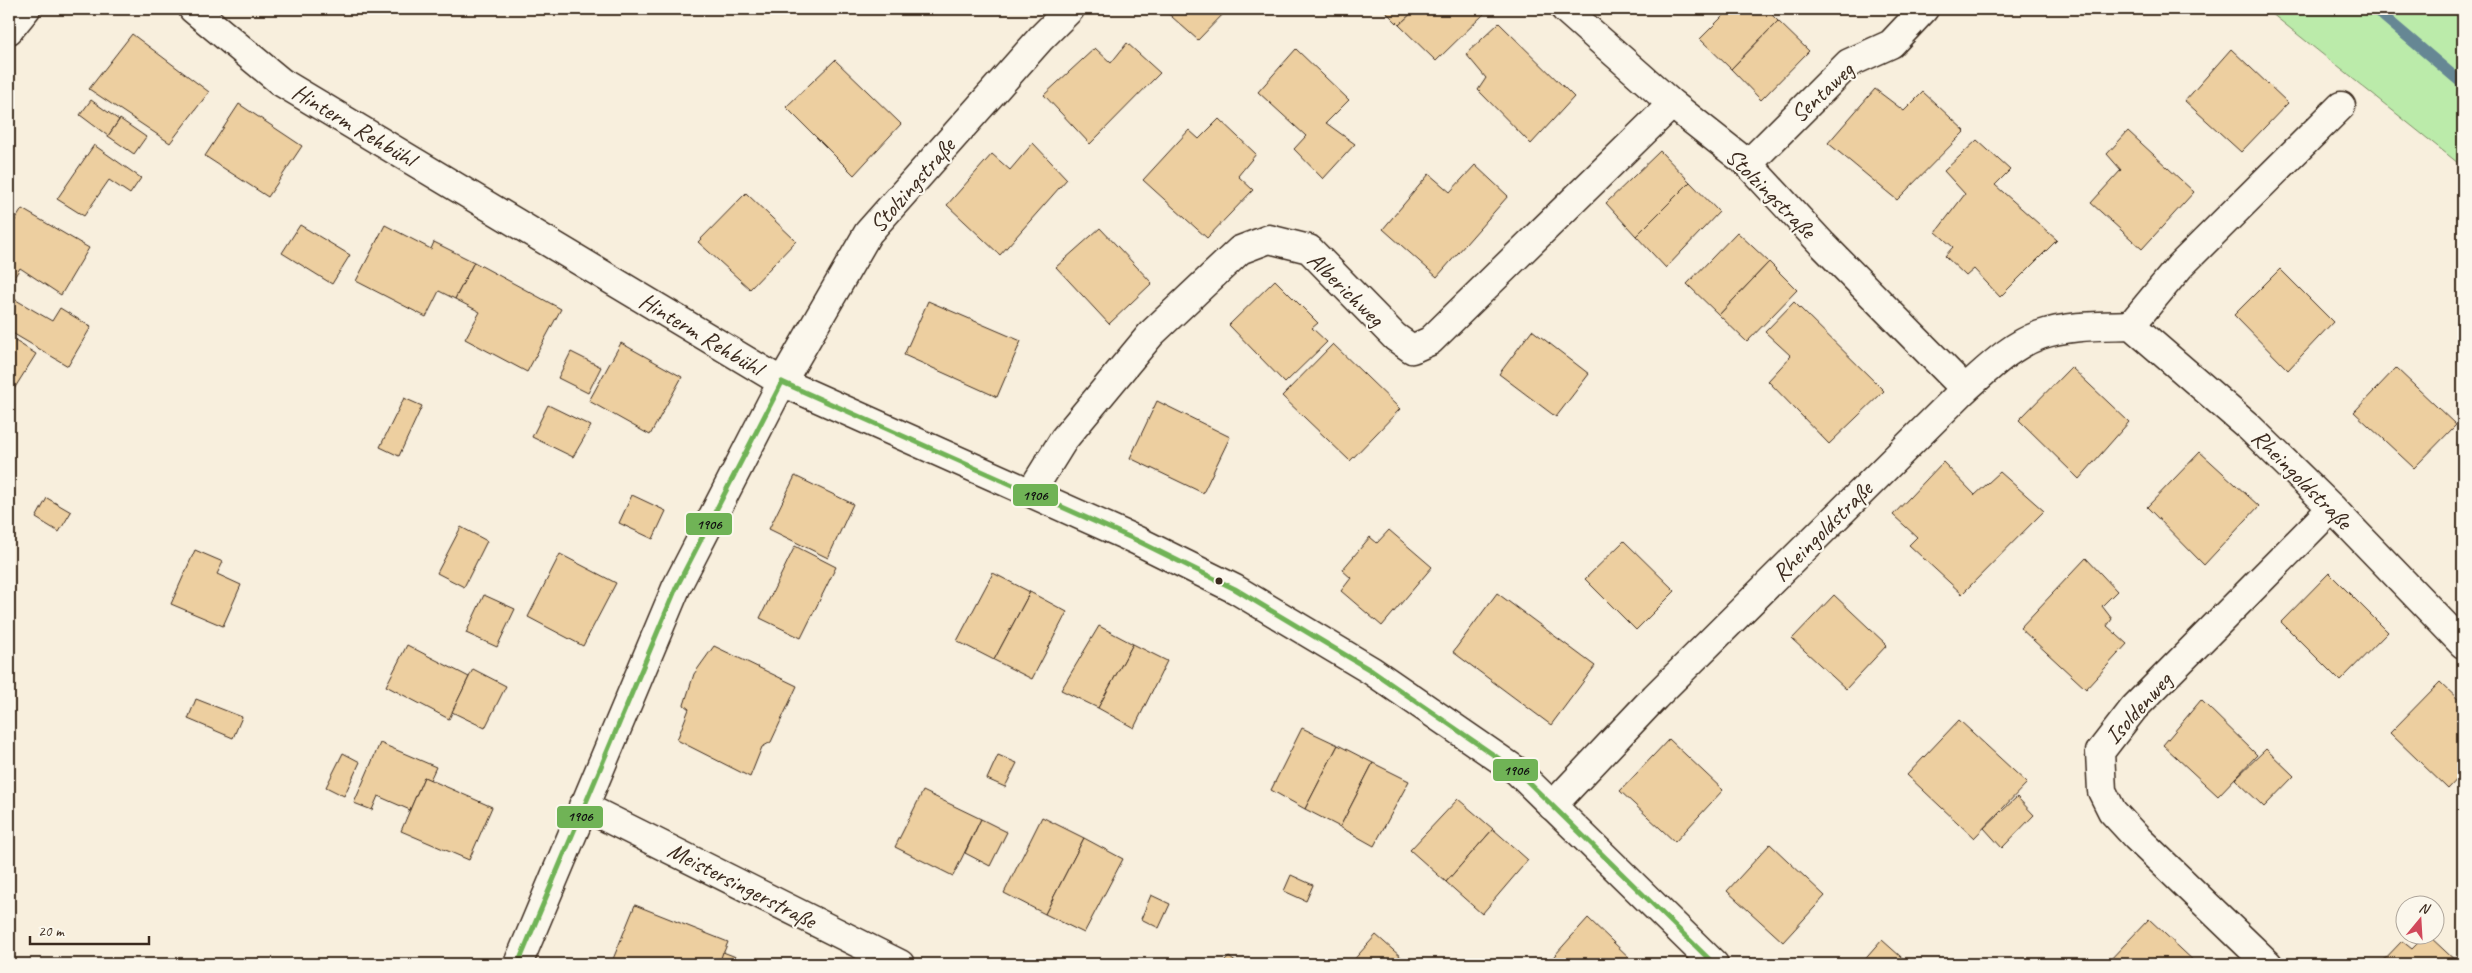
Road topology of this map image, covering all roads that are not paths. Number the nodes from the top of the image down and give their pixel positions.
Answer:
1 (26, 9) edge
2 (193, 9) edge
3 (1070, 9) edge
4 (1565, 9) edge
5 (1924, 9) edge
6 (9, 30) edge
7 (1672, 104) junction
8 (2341, 106) dead end
9 (1748, 164) junction
10 (2131, 325) junction
11 (782, 382) junction
12 (1965, 389) junction
13 (1031, 492) junction
14 (2332, 508) junction
15 (2463, 644) edge
16 (584, 806) junction
17 (1552, 806) junction
18 (518, 964) edge
19 (900, 964) edge
20 (1714, 964) edge
21 (2268, 964) edge

1 - 6 street
2 - 11 street, Hinterm Rehbühl
3 - 11 street, Stolzingstraße
4 - 7 street, Stolzingstraße
5 - 9 street, Sentaweg
7 - 9 street, Stolzingstraße
7 - 13 street, Alberichweg
8 - 10 street
9 - 12 street, Stolzingstraße
10 - 12 street, Rheingoldstraße
10 - 14 street, Rheingoldstraße
11 - 13 street, Hinterm Rehbühl
11 - 16 street, Stolzingstraße
12 - 17 street, Rheingoldstraße
13 - 17 street, Hinterm Rehbühl
14 - 15 street, Rheingoldstraße
14 - 21 street, Isoldenweg
16 - 18 street, Stolzingstraße
16 - 19 street, Meistersingerstraße
17 - 20 street, Hinterm Rehbühl

